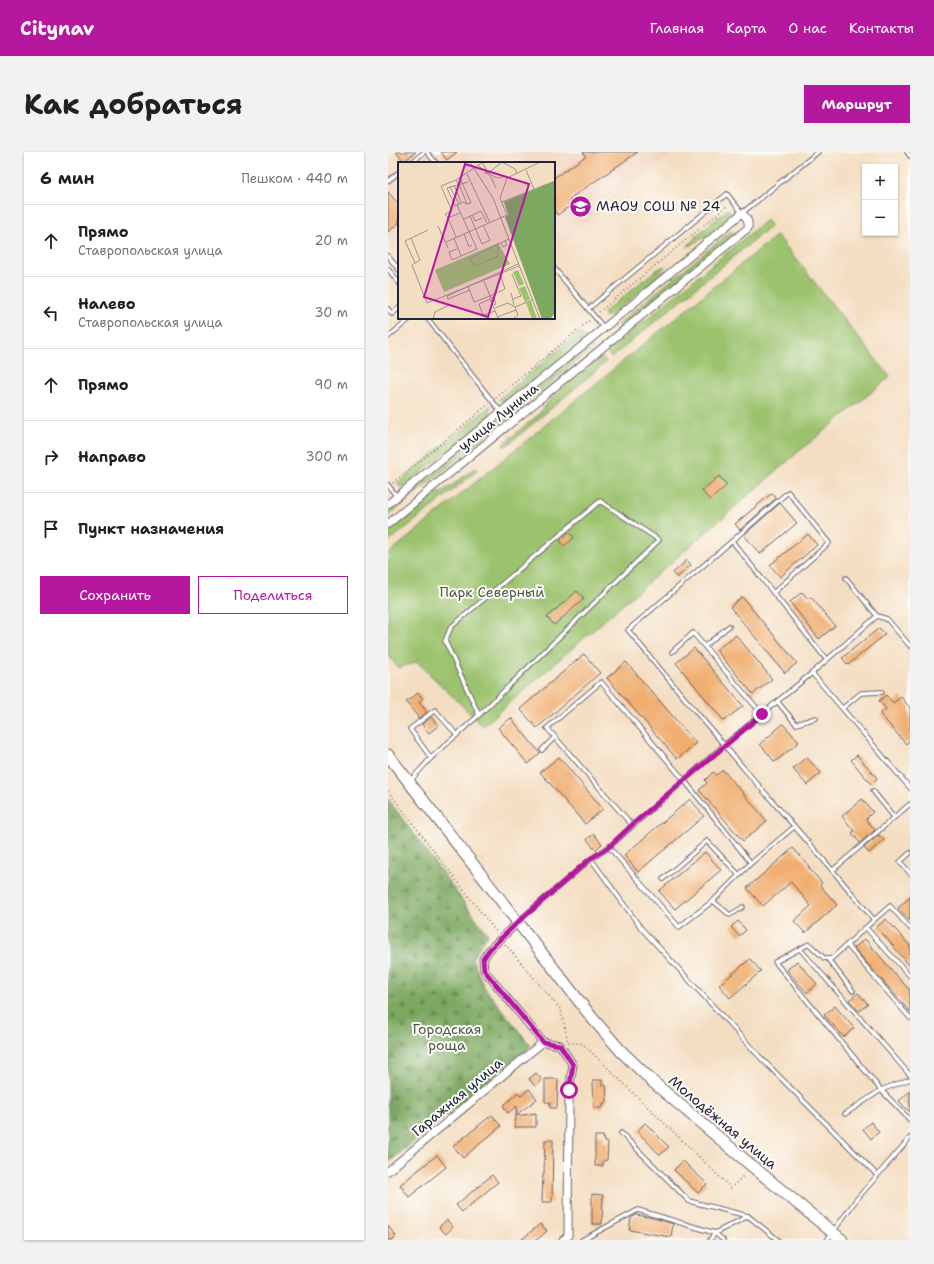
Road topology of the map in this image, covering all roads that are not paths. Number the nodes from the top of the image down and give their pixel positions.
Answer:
1 (426, 152) edge
2 (818, 152) edge
3 (907, 152) edge
4 (910, 156) edge
5 (412, 162) edge
6 (435, 162) edge
7 (398, 173) edge
8 (388, 181) edge
9 (742, 213) junction
10 (388, 256) edge
11 (388, 269) edge
12 (398, 269) edge
13 (555, 269) edge
14 (398, 282) edge
15 (388, 309) edge
16 (398, 309) edge
17 (588, 309) junction
18 (410, 319) edge
19 (428, 319) edge
20 (604, 328) junction
21 (388, 337) edge
22 (613, 339) junction
23 (501, 412) junction
24 (388, 486) edge
25 (397, 497) junction
26 (388, 504) edge
27 (388, 524) edge
28 (732, 541) junction
29 (846, 578) dead end
30 (773, 593) junction
31 (877, 616) junction
32 (729, 626) dead end
33 (705, 646) junction
34 (910, 646) edge
35 (672, 652) dead end
36 (826, 659) junction
37 (812, 673) junction
38 (882, 692) dead end
39 (777, 701) junction
40 (844, 707) dead end
41 (762, 714) junction
42 (479, 715) junction
43 (816, 718) dead end
44 (457, 735) junction
45 (555, 737) junction
46 (724, 745) junction
47 (542, 750) dead end
48 (388, 755) edge
49 (432, 758) junction
50 (910, 778) edge
51 (684, 780) junction
52 (409, 782) junction
53 (906, 782) junction
54 (910, 788) edge
55 (873, 790) dead end
56 (910, 804) edge
57 (894, 817) junction
58 (632, 825) junction
59 (794, 827) junction
60 (609, 847) junction
61 (910, 853) edge
62 (590, 859) junction
63 (751, 864) junction
64 (833, 870) junction
65 (910, 873) edge
66 (740, 875) junction
67 (664, 879) dead end
68 (713, 901) junction
69 (743, 907) dead end
70 (874, 920) junction
71 (518, 922) junction
72 (866, 928) junction
73 (910, 928) edge
74 (847, 945) junction
75 (800, 948) junction
76 (827, 958) junction
77 (910, 976) edge
78 (853, 991) dead end
79 (910, 1018) edge
80 (543, 1042) junction
81 (910, 1075) edge
82 (910, 1079) edge
83 (881, 1090) junction
84 (845, 1114) dead end
85 (910, 1120) edge
86 (621, 1132) dead end
87 (910, 1138) edge
88 (388, 1171) edge
89 (877, 1175) junction
90 (748, 1216) junction
91 (715, 1233) junction
92 (830, 1236) edge
93 (567, 1239) edge
94 (582, 1240) edge
95 (710, 1240) edge
96 (723, 1240) edge
97 (778, 1240) edge
98 (842, 1240) edge

1 - 5 lane
1 - 6 lane
2 - 9 lane
3 - 4 lane
7 - 8 lane
9 - 17 lane
9 - 20 street, улица Лунина
9 - 22 street, улица Лунина
10 - 12 lane
11 - 14 lane
13 - 17 lane
15 - 16 lane
17 - 20 lane
18 - 21 lane
19 - 23 lane
20 - 22 street
20 - 23 street, улица Лунина
22 - 27 street, улица Лунина
23 - 25 street, улица Лунина
24 - 25 lane
25 - 26 street, улица Лунина
28 - 30 lane
28 - 30 lane
28 - 46 lane
29 - 31 lane
30 - 36 lane
31 - 34 lane
31 - 36 lane
32 - 33 lane
33 - 35 lane
33 - 41 lane
36 - 37 lane
37 - 39 lane
37 - 53 lane
38 - 40 lane
39 - 41 lane
39 - 43 lane
41 - 46 lane
42 - 42 lane
42 - 44 lane
44 - 49 lane
44 - 49 lane
45 - 47 lane
45 - 51 lane
45 - 58 lane
46 - 51 lane
46 - 59 lane
48 - 52 main road, Молодёжная улица
49 - 52 lane
50 - 53 lane
51 - 58 lane
51 - 63 lane
52 - 71 main road, Молодёжная улица
53 - 54 lane
55 - 57 lane
56 - 57 lane
57 - 64 lane
58 - 60 lane
59 - 63 lane
59 - 64 lane
60 - 62 lane
60 - 68 lane
61 - 65 lane
62 - 71 lane
62 - 89 lane
63 - 66 lane
64 - 70 lane
66 - 67 lane
66 - 68 lane
68 - 69 lane
70 - 72 lane
70 - 73 lane
71 - 80 street
71 - 92 main road, Молодёжная улица
72 - 74 lane
72 - 77 lane
74 - 76 lane
74 - 79 lane
75 - 76 lane
75 - 81 lane
75 - 83 lane
76 - 78 lane
80 - 88 street, Гаражная улица
80 - 93 street
82 - 83 lane
83 - 84 lane
83 - 85 lane
86 - 90 lane
87 - 89 lane
89 - 92 lane
90 - 91 lane
90 - 97 lane
91 - 94 lane
91 - 95 lane
91 - 96 lane
92 - 98 main road, Молодёжная улица

